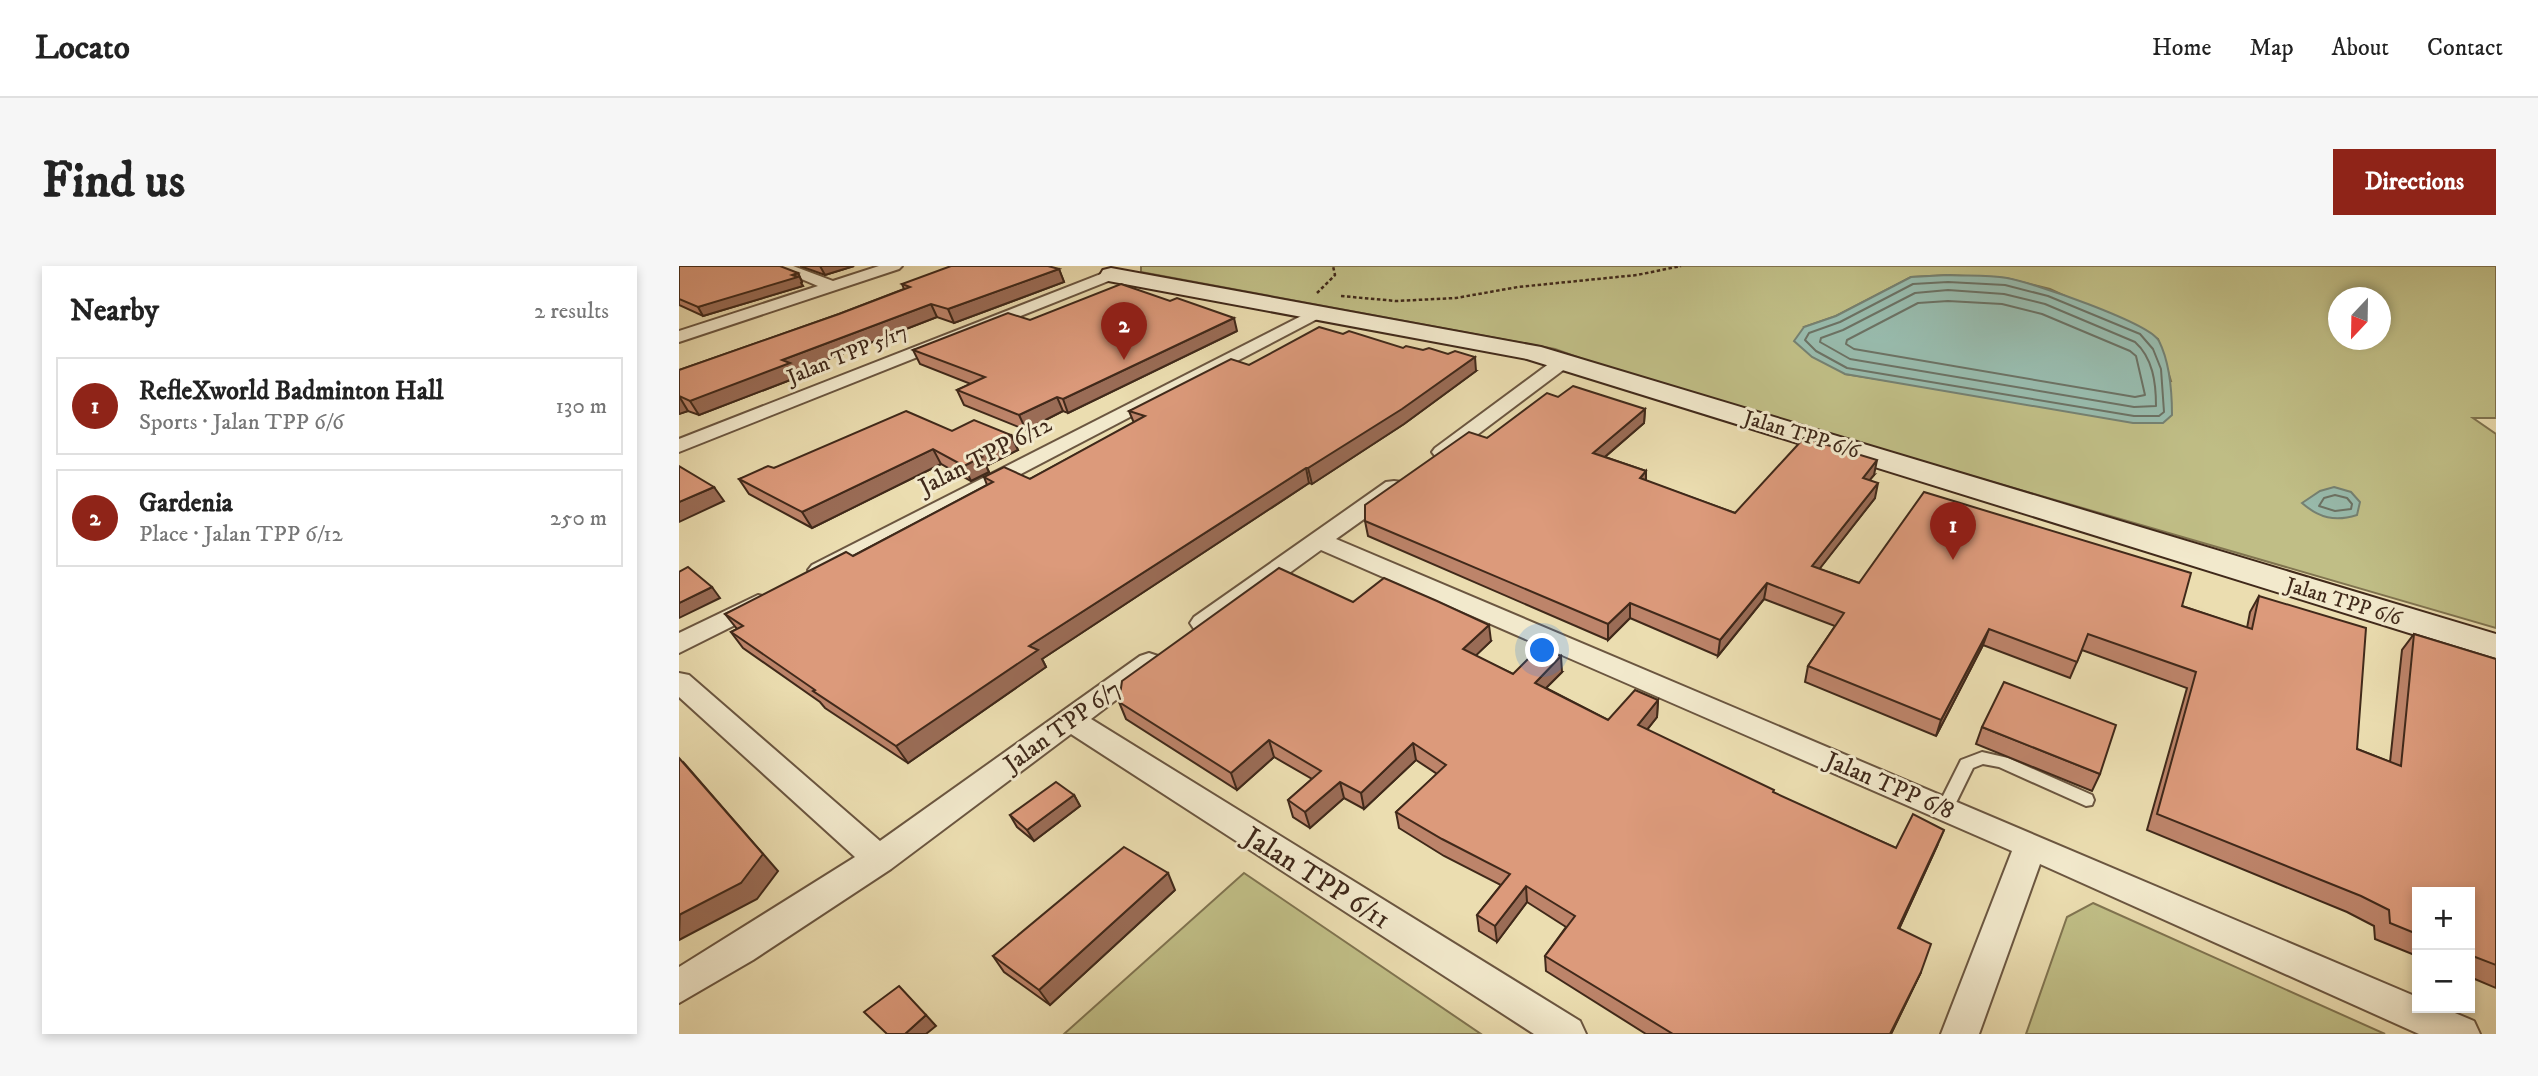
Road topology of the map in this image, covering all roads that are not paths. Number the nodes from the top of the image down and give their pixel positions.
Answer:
1 (779, 266) edge
2 (894, 266) edge
3 (1117, 270) edge
4 (832, 286) junction
5 (1316, 298) junction
6 (681, 334) edge
7 (1564, 361) junction
8 (679, 446) edge
9 (1318, 540) junction
10 (801, 580) edge
11 (777, 593) edge
12 (1188, 634) edge
13 (679, 644) edge
14 (2496, 647) edge
15 (1166, 650) edge
16 (679, 682) edge
17 (1070, 720) junction
18 (2086, 800) dead end
19 (1945, 808) junction
20 (2030, 846) junction
21 (880, 860) junction
22 (679, 986) edge
23 (1567, 1034) edge
24 (1960, 1034) edge
25 (2461, 1034) edge

1 - 4 street
2 - 4 street
3 - 5 street, Jalan TPP 6/6
3 - 8 street, Jalan TPP 5/17
4 - 6 street
5 - 7 street, Jalan TPP 6/6
5 - 10 street, Jalan TPP 6/12
7 - 9 street
7 - 14 street, Jalan TPP 6/6
9 - 12 street
9 - 19 street, Jalan TPP 6/8
11 - 13 street
15 - 17 street, Jalan TPP 6/7
16 - 21 street
17 - 21 street, Jalan TPP 6/7
17 - 23 street, Jalan TPP 6/11
18 - 19 lane
19 - 20 street, Jalan TPP 6/8
20 - 24 street
20 - 25 street, Jalan TPP 6/8
21 - 22 street, Jalan TPP 6/7

